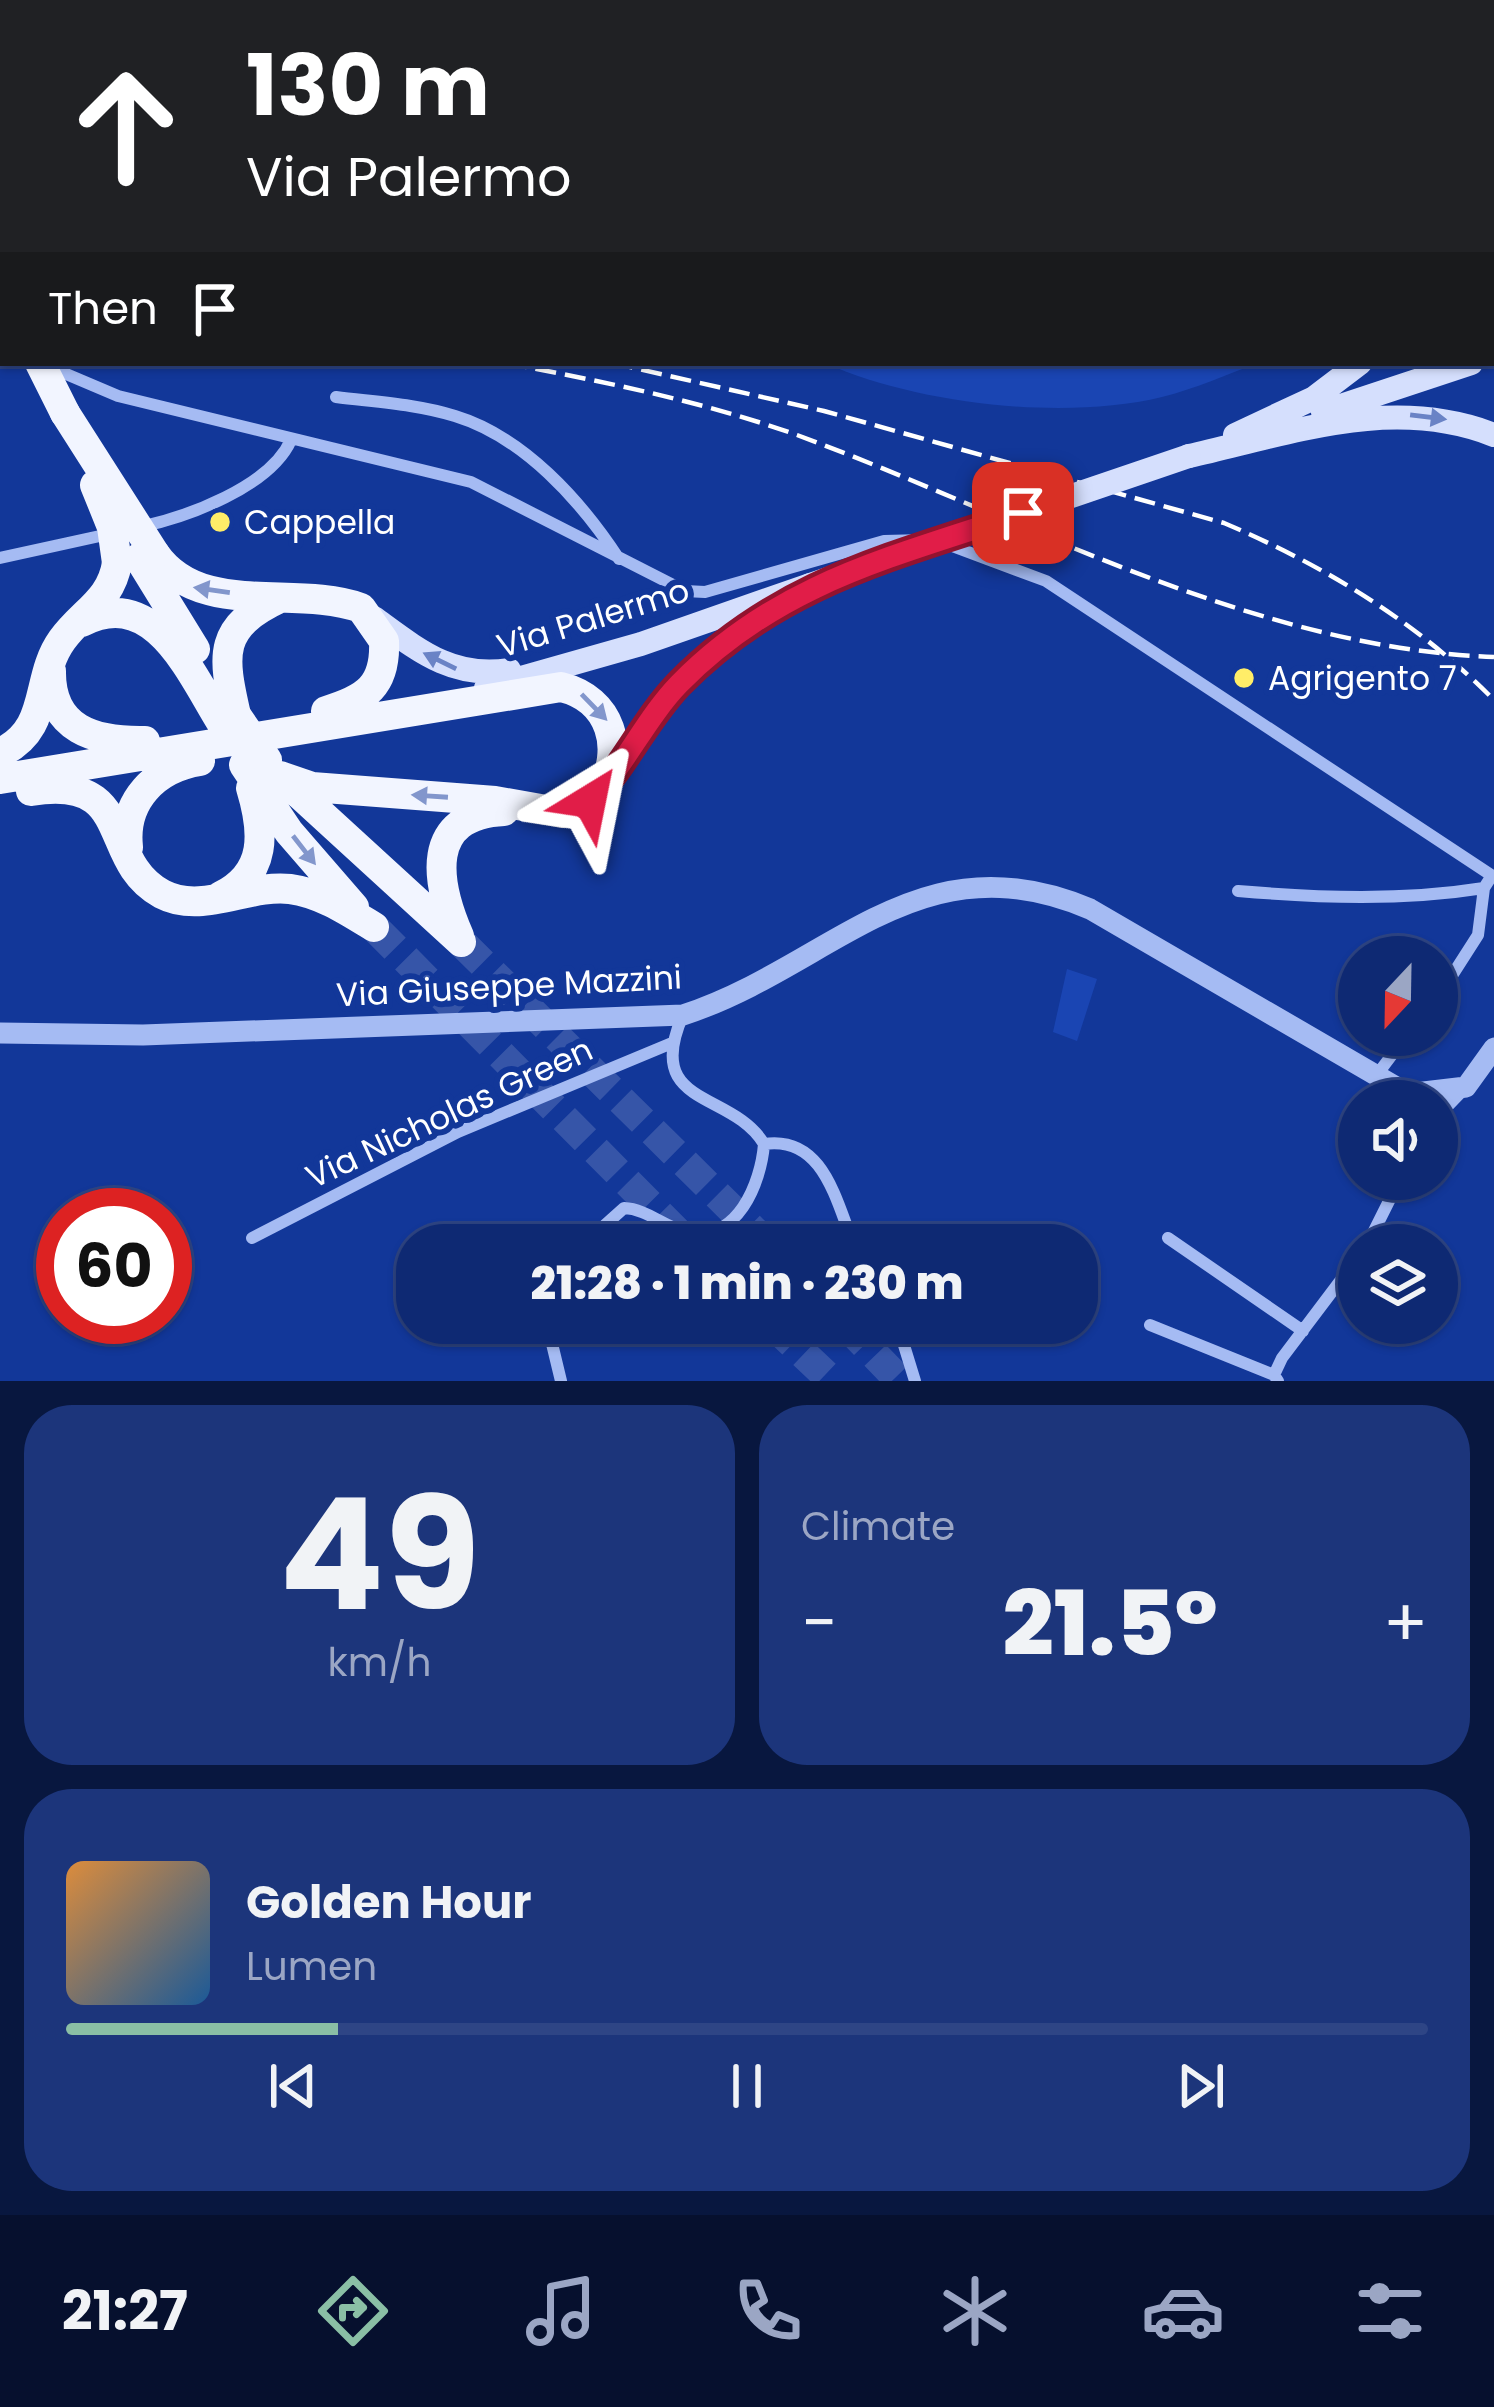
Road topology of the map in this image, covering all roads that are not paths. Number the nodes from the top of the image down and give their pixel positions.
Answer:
1 (42, 366) edge
2 (47, 366) edge
3 (1356, 366) edge
4 (1462, 366) edge
5 (336, 397) dead end
6 (1494, 435) edge
7 (291, 440) junction
8 (1189, 457) junction
9 (0, 558) edge
10 (137, 558) junction
11 (620, 560) junction
12 (810, 585) junction
13 (283, 596) junction
14 (361, 608) junction
15 (76, 625) junction
16 (595, 657) junction
17 (51, 671) junction
18 (402, 711) junction
19 (337, 724) junction
20 (249, 746) junction
21 (0, 753) edge
22 (0, 779) edge
23 (606, 781) junction
24 (0, 795) edge
25 (546, 810) junction
26 (131, 859) junction
27 (1490, 881) edge
28 (1238, 891) dead end
29 (214, 899) junction
30 (1458, 966) edge
31 (683, 1015) junction
32 (0, 1034) edge
33 (672, 1043) junction
34 (1494, 1048) edge
35 (1391, 1056) edge
36 (1376, 1076) junction
37 (1466, 1087) junction
38 (1458, 1095) edge
39 (764, 1144) junction
40 (606, 1224) edge
41 (666, 1224) edge
42 (723, 1224) edge
43 (845, 1224) edge
44 (252, 1238) dead end
45 (1168, 1238) dead end
46 (1338, 1284) edge
47 (1150, 1325) dead end
48 (1303, 1330) junction
49 (552, 1344) edge
50 (904, 1344) edge
51 (1276, 1378) edge
52 (561, 1381) edge
53 (915, 1381) edge

1 - 10 main road, bridge
2 - 7 street
3 - 8 main road
4 - 8 main road
5 - 11 street
8 -> 6 main road
7 - 9 street
7 - 11 street
8 - 12 main road, Via Palermo, bridge
13 -> 10 main road
10 - 15 main road
10 - 20 main road
11 - 27 street
12 - 16 main road, Via Palermo
12 - 23 main road
13 - 14 main road
13 - 20 main road
16 -> 14 main road
14 - 20 main road
15 - 17 main road
15 - 20 main road
16 - 18 main road, Via Palermo
17 - 20 main road
17 - 21 main road
18 - 19 main road, Via Palermo
18 -> 23 main road
19 - 20 main road, Via Palermo
19 - 26 main road
20 - 22 main road, Via Palermo
25 -> 20 main road
20 - 25 main road
20 - 29 main road
20 -> 29 main road
23 - 25 main road
24 - 26 main road
26 - 29 main road
27 - 28 street
27 - 30 street
31 - 32 street, Via Giuseppe Mazzini
31 - 33 street
31 - 36 street, Via Giuseppe Mazzini
33 - 39 street
33 - 44 street, Via Nicholas Green
34 - 37 street
35 - 36 street
36 - 37 street, Via Giuseppe Mazzini
37 - 38 street
39 - 42 street
39 - 43 street
40 - 41 street
45 - 48 street
46 - 48 street
47 - 51 street
48 - 51 street
49 - 52 street
50 - 53 street

